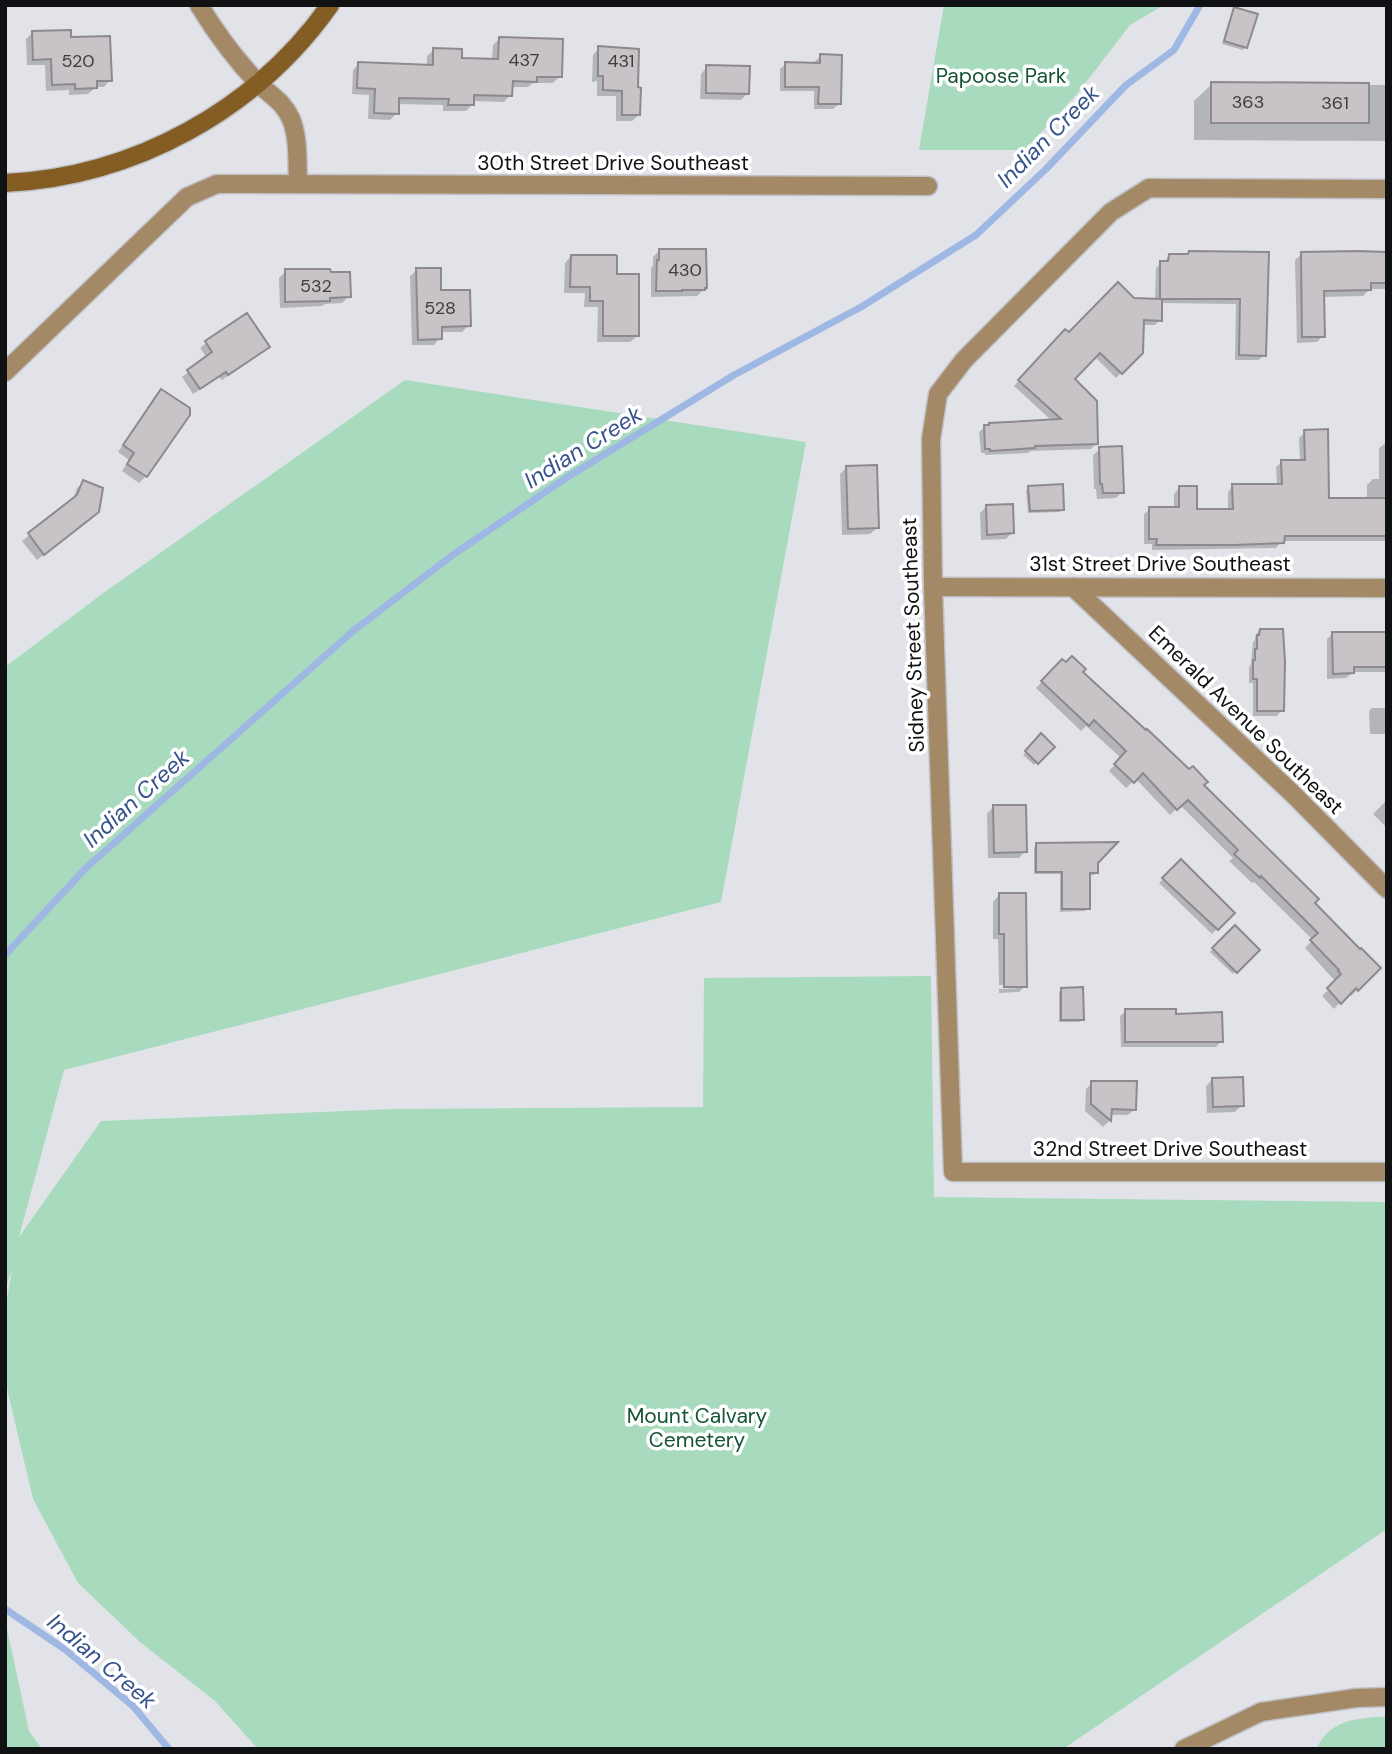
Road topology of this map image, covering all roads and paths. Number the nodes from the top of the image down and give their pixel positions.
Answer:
1 (199, 5) edge
2 (330, 5) edge
3 (259, 84) junction
4 (5, 183) edge
5 (298, 184) junction
6 (928, 186) dead end
7 (1387, 189) edge
8 (5, 372) edge
9 (933, 587) junction
10 (1073, 587) junction
11 (1387, 588) edge
12 (1387, 889) edge
13 (953, 1172) joint
14 (1387, 1172) edge
15 (1387, 1697) edge
16 (1184, 1749) edge

1 - 3 street
2 - 3 main road
3 - 4 main road
3 - 5 street
5 - 6 street, 30th Street Drive Southeast
5 - 8 street, 30th Street Drive Southeast
7 - 9 street, Sidney Street Southeast
9 - 10 street, 31st Street Drive Southeast
9 - 13 street, Sidney Street Southeast
10 - 11 street, 31st Street Drive Southeast
10 - 12 street, Emerald Avenue Southeast
13 - 14 street, 32nd Street Drive Southeast
15 - 16 street

